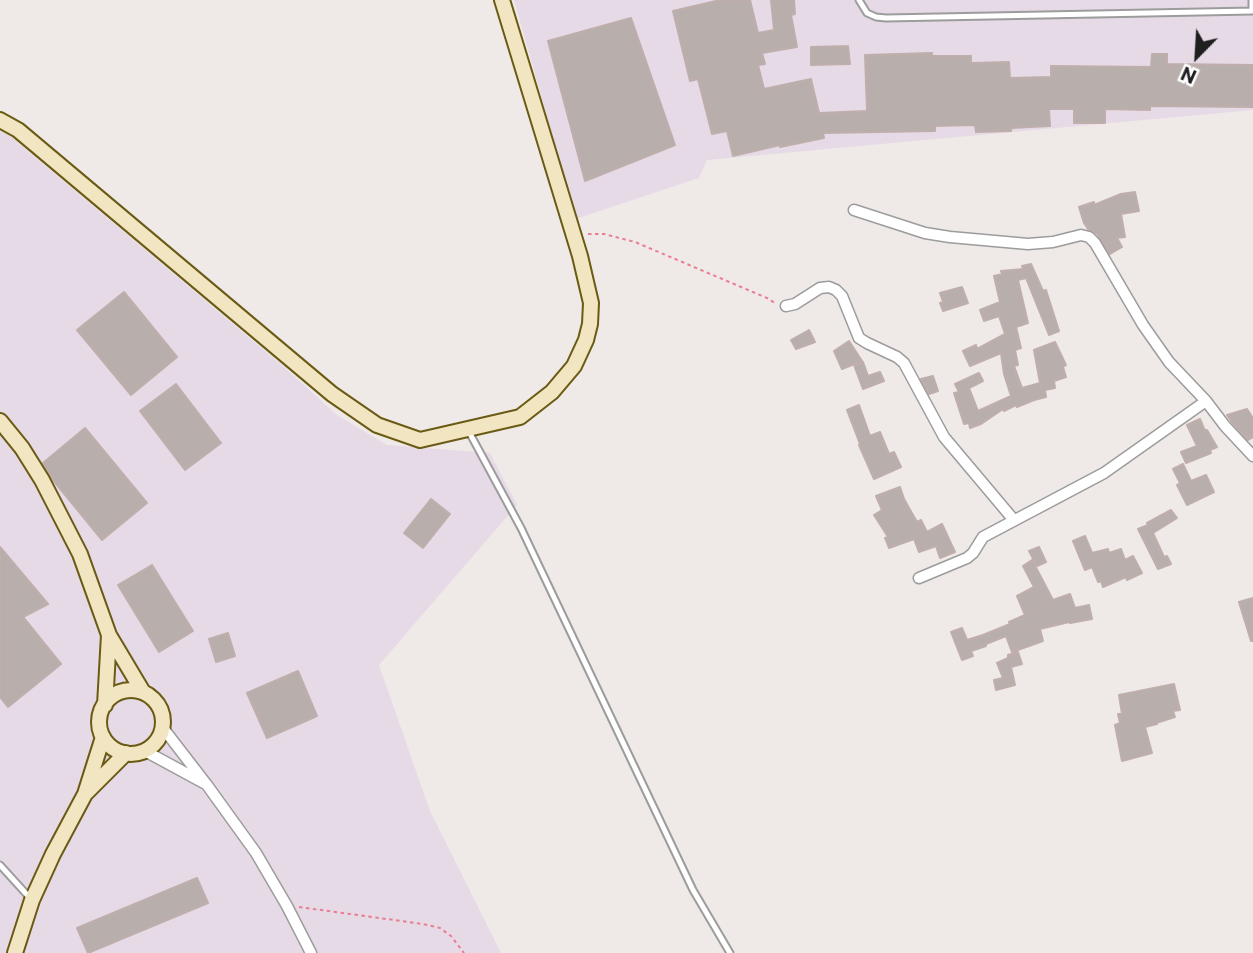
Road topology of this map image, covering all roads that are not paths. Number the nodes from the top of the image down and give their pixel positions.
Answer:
1 (502, 0) edge
2 (859, 0) edge
3 (1252, 0) edge
4 (1253, 11) edge
5 (0, 120) edge
6 (854, 210) dead end
7 (786, 306) road end
8 (1206, 401) junction
9 (0, 421) edge
10 (468, 429) junction
11 (1253, 456) edge
12 (1013, 519) junction
13 (919, 578) dead end
14 (109, 635) junction
15 (143, 692) junction
16 (104, 705) junction
17 (163, 727) junction
18 (103, 737) junction
19 (145, 751) junction
20 (126, 753) junction
21 (207, 785) junction
22 (85, 794) junction
23 (0, 865) edge
24 (32, 900) junction
25 (15, 953) edge
26 (311, 953) edge
27 (730, 953) edge

1 - 10 main road
2 - 4 lane
3 - 4 lane
5 - 10 main road
6 - 8 street
7 - 12 street
8 - 11 street
8 - 12 street
9 - 14 main road
10 - 27 lane
12 - 13 street
14 - 15 main road
14 - 16 main road
15 - 16 main road
15 - 17 main road
16 - 18 main road
17 - 19 main road
17 - 21 street
18 - 20 main road
18 - 22 main road
19 - 20 main road
19 - 21 street
20 - 22 main road
21 - 26 street
22 - 24 main road
23 - 24 lane
24 - 25 main road

